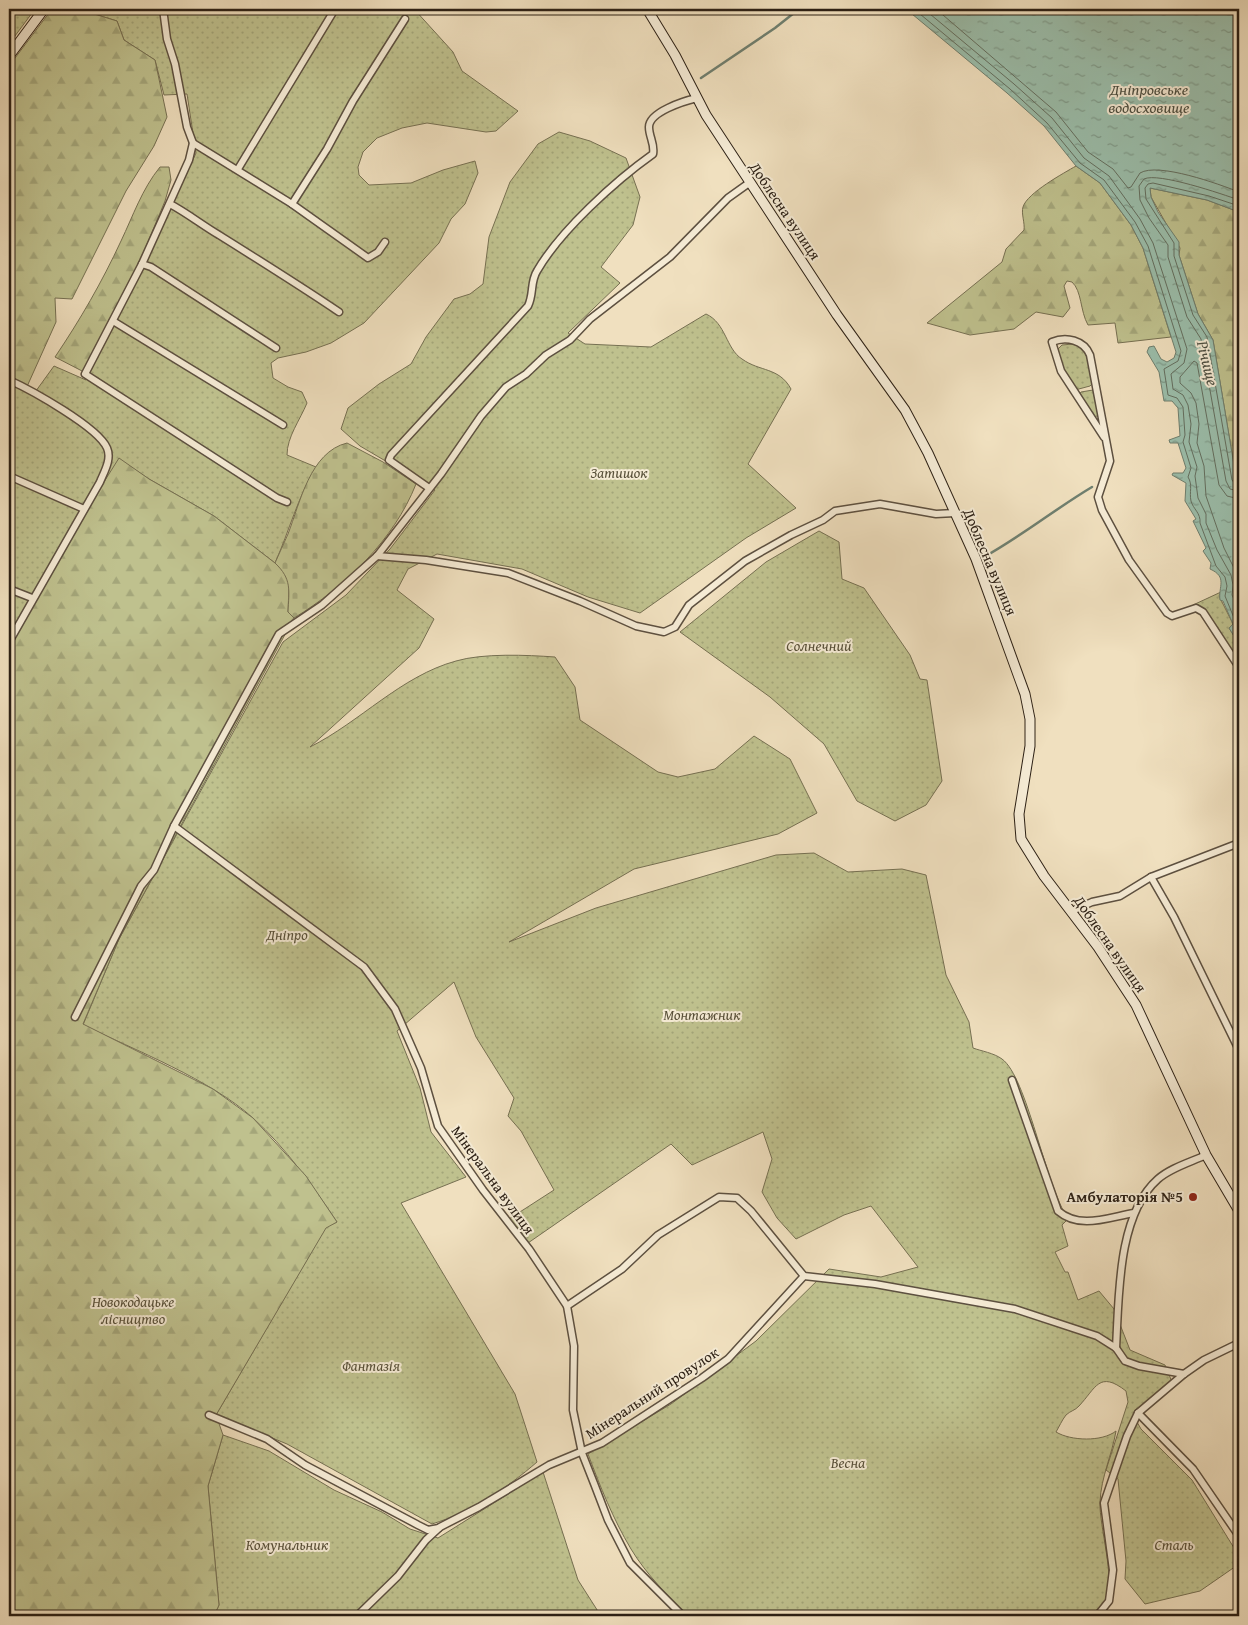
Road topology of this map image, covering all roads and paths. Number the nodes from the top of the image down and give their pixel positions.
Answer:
1 (44, 9) edge
2 (164, 9) edge
3 (335, 9) edge
4 (647, 9) edge
5 (405, 19) dead end
6 (9, 56) edge
7 (697, 98) junction
8 (192, 143) junction
9 (238, 170) junction
10 (749, 183) junction
11 (170, 204) junction
12 (292, 204) junction
13 (385, 242) dead end
14 (142, 264) junction
15 (339, 312) dead end
16 (113, 321) junction
17 (276, 348) dead end
18 (9, 380) edge
19 (283, 425) dead end
20 (1104, 437) junction
21 (9, 476) edge
22 (429, 488) junction
23 (287, 502) dead end
24 (84, 510) junction
25 (955, 513) junction
26 (376, 556) junction
27 (9, 589) edge
28 (32, 598) junction
29 (9, 642) edge
30 (1239, 667) edge
31 (174, 826) junction
32 (1239, 843) edge
33 (1151, 877) junction
34 (1072, 911) junction
35 (75, 1017) dead end
36 (1239, 1050) edge
37 (1012, 1080) dead end
38 (1206, 1155) junction
39 (1239, 1211) edge
40 (1134, 1213) junction
41 (804, 1276) junction
42 (567, 1306) junction
43 (1239, 1343) edge
44 (1116, 1348) junction
45 (1184, 1374) junction
46 (1138, 1413) junction
47 (209, 1416) dead end
48 (582, 1453) junction
49 (440, 1528) junction
50 (1239, 1536) edge
51 (357, 1616) edge
52 (683, 1616) edge
53 (1097, 1616) edge

1 - 6 street
2 - 8 street
3 - 9 street
4 - 7 street, Доблесна вулиця
5 - 12 street
7 - 10 street, Доблесна вулиця
7 - 22 street
8 - 9 street
8 - 11 street
9 - 12 street
10 - 22 street
10 - 25 street, Доблесна вулиця
11 - 14 street
11 - 15 street
12 - 13 street
14 - 16 street
14 - 17 street
16 - 19 street
16 - 23 street
18 - 24 street
20 - 20 street
20 - 30 street
21 - 24 street
22 - 26 street
24 - 28 street
25 - 26 street
25 - 34 street, Доблесна вулиця
26 - 31 street
27 - 28 street
28 - 29 street
31 - 35 street
31 - 42 street, Мінеральна вулиця
32 - 33 street
33 - 34 street
33 - 36 street
34 - 38 street, Доблесна вулиця
37 - 40 street
38 - 39 street, Доблесна вулиця
38 - 40 street
40 - 44 street
41 - 42 street
41 - 44 street
41 - 48 street, Мінеральний провулок
42 - 48 street, Мінеральна вулиця
43 - 45 street
44 - 45 street
45 - 46 street
46 - 50 street
46 - 53 street
47 - 49 street
48 - 49 street, Мінеральний провулок
48 - 52 street, Мінеральна вулиця
49 - 51 street, Мінеральний провулок

